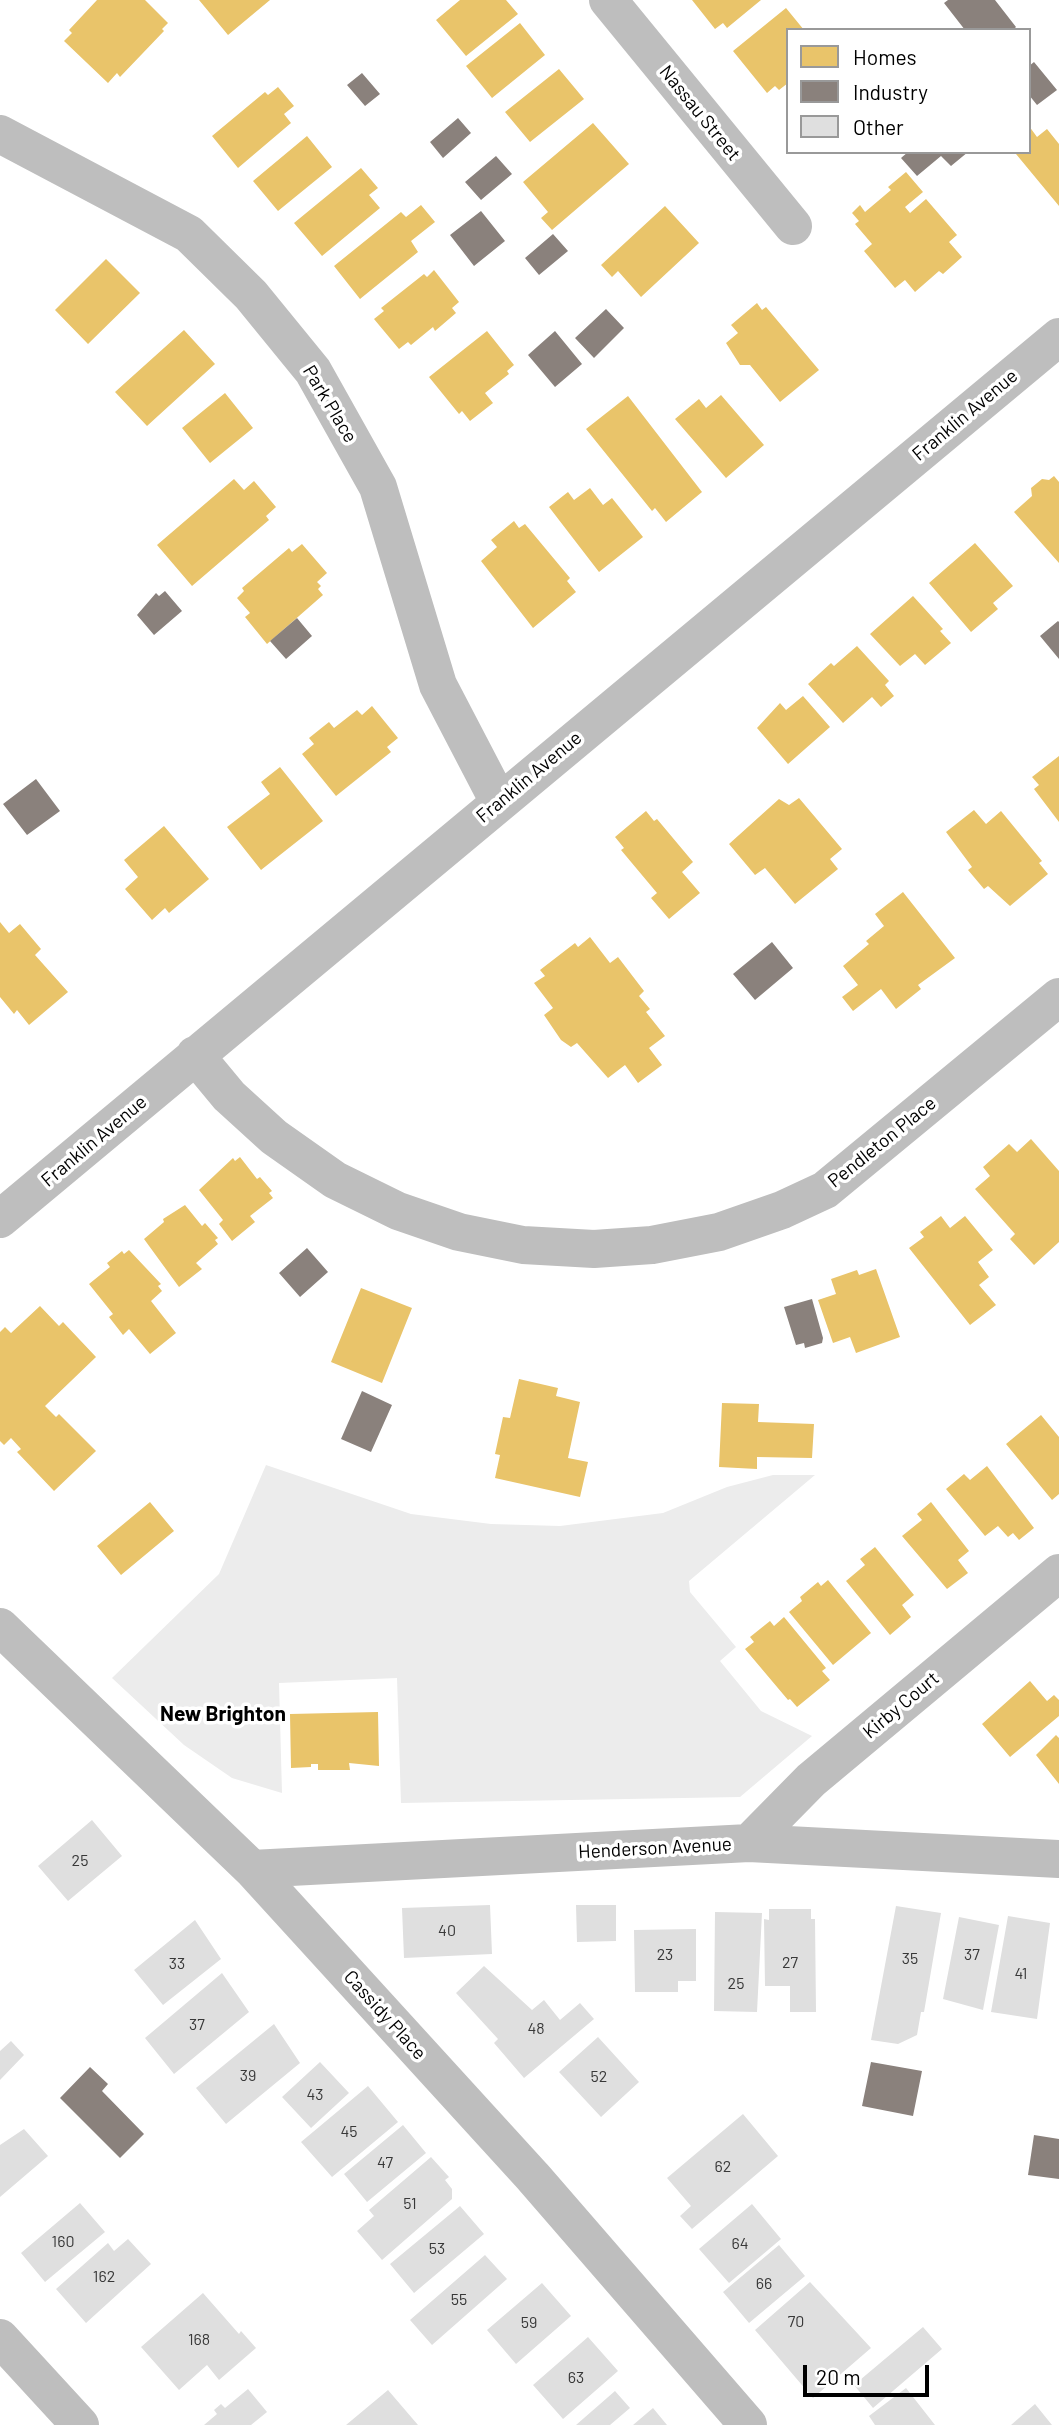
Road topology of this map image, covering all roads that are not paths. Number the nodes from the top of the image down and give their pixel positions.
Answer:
1 (608, 0) edge
2 (0, 134) edge
3 (793, 226) dead end
4 (1059, 337) edge
5 (499, 802) junction
6 (1059, 997) edge
7 (195, 1055) junction
8 (0, 1219) edge
9 (1059, 1573) edge
10 (0, 1627) edge
11 (749, 1843) junction
12 (1059, 1859) edge
13 (252, 1869) junction
14 (0, 2338) edge
15 (80, 2425) edge
16 (748, 2425) edge

1 - 3 street, Nassau Street
2 - 5 street, Park Place
4 - 5 street, Franklin Avenue
5 - 7 street, Franklin Avenue
6 - 7 street, Pendleton Place
7 - 8 street, Franklin Avenue
9 - 11 street, Kirby Court
10 - 13 street, Cassidy Place
11 - 12 street, Henderson Avenue
11 - 13 street, Henderson Avenue
13 - 16 street, Cassidy Place
14 - 15 street

